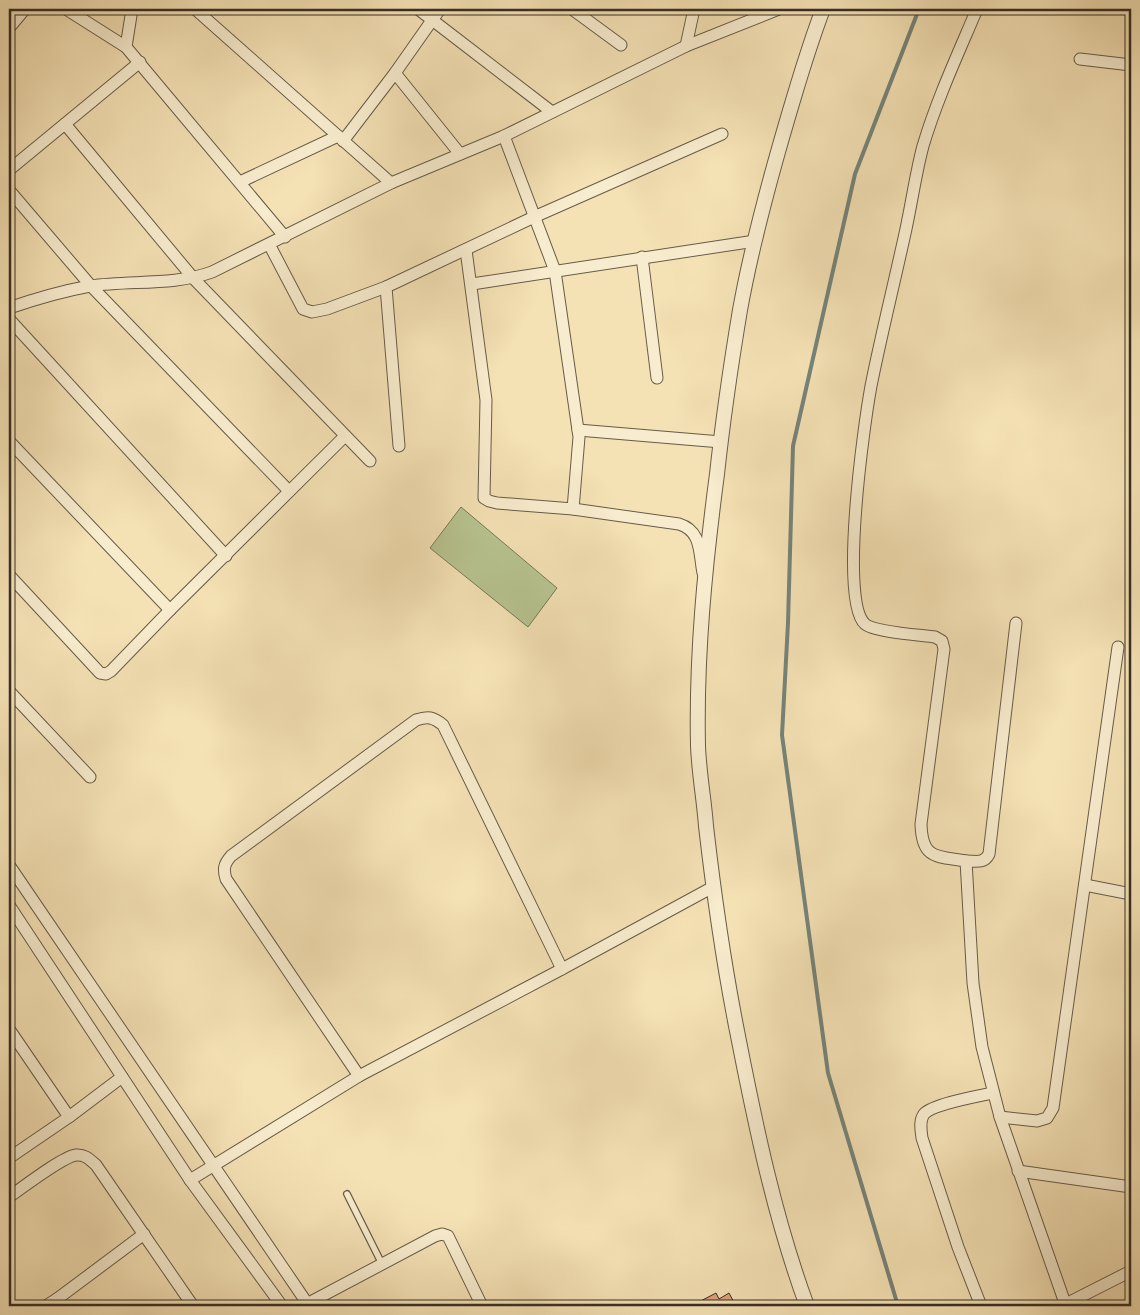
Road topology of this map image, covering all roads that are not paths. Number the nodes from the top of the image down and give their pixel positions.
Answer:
1 (25, 9) edge
2 (66, 9) edge
3 (132, 9) edge
4 (195, 9) edge
5 (418, 9) edge
6 (440, 9) edge
7 (572, 9) edge
8 (694, 9) edge
9 (779, 9) edge
10 (823, 9) edge
11 (978, 9) edge
12 (432, 20) junction
13 (9, 28) edge
14 (622, 45) dead end
15 (126, 46) junction
16 (686, 46) junction
17 (1080, 59) dead end
18 (140, 62) junction
19 (1131, 66) edge
20 (395, 72) junction
21 (552, 112) junction
22 (65, 124) junction
23 (722, 134) dead end
24 (504, 136) junction
25 (340, 138) junction
26 (460, 154) junction
27 (9, 170) edge
28 (240, 182) junction
29 (391, 183) junction
30 (9, 190) edge
31 (534, 217) junction
32 (285, 236) junction
33 (755, 241) junction
34 (269, 244) junction
35 (466, 250) junction
36 (642, 257) junction
37 (555, 271) junction
38 (194, 279) junction
39 (472, 284) junction
40 (91, 286) junction
41 (386, 287) junction
42 (9, 308) edge
43 (9, 319) edge
44 (657, 378) dead end
45 (578, 430) junction
46 (345, 436) junction
47 (9, 441) edge
48 (720, 442) junction
49 (399, 446) dead end
50 (370, 461) dead end
51 (289, 491) junction
52 (572, 509) junction
53 (226, 556) junction
54 (9, 575) edge
55 (704, 579) junction
56 (170, 610) junction
57 (1016, 623) dead end
58 (1118, 647) dead end
59 (9, 691) edge
60 (90, 777) dead end
61 (966, 861) junction
62 (9, 865) edge
63 (1085, 886) junction
64 (713, 887) junction
65 (1131, 894) edge
66 (9, 905) edge
67 (562, 969) junction
68 (9, 1029) edge
69 (359, 1076) junction
70 (122, 1077) junction
71 (993, 1092) junction
72 (69, 1117) junction
73 (1000, 1117) junction
74 (9, 1158) edge
75 (213, 1166) junction
76 (1018, 1171) junction
77 (190, 1180) junction
78 (1131, 1187) edge
79 (347, 1194) dead end
80 (9, 1197) edge
81 (144, 1234) junction
82 (382, 1264) junction
83 (1131, 1270) edge
84 (59, 1303) edge
85 (46, 1306) edge
86 (193, 1306) edge
87 (282, 1306) edge
88 (307, 1306) edge
89 (482, 1306) edge
90 (807, 1306) edge
91 (981, 1306) edge
92 (1064, 1306) edge

1 - 13 street
2 - 15 street
3 - 15 street
4 - 25 street
5 - 12 street
6 - 12 street
7 - 14 street
8 - 16 street
9 - 16 street
10 - 33 street
11 - 61 street
12 - 20 street
12 - 21 street
15 - 18 street
16 - 21 street
17 - 19 street
18 - 22 street
18 - 28 street
20 - 25 street
20 - 26 street
21 - 24 street
22 - 27 street
22 - 38 street
23 - 31 street
24 - 26 street
24 - 31 street
25 - 28 street
25 - 29 street
26 - 29 street
28 - 32 street
29 - 32 street
30 - 40 street
31 - 35 street
31 - 37 street
32 - 34 street
33 - 36 street
33 - 48 street
34 - 38 street
34 - 41 street
35 - 39 street
35 - 41 street
36 - 37 street
36 - 44 street
37 - 39 street
37 - 45 street
38 - 40 street
38 - 46 street
39 - 52 street
40 - 42 street
40 - 51 street
41 - 49 street
43 - 53 street
45 - 48 street
45 - 52 street
46 - 50 street
46 - 51 street
47 - 56 street
48 - 55 street
51 - 53 street
52 - 55 street
53 - 56 street
54 - 56 street
55 - 64 street
57 - 61 street
58 - 63 street
59 - 60 street
61 - 71 street
62 - 75 street
63 - 65 street
63 - 73 street
64 - 67 street
64 - 90 street
66 - 70 street
67 - 69 street
67 - 69 street
68 - 72 street
69 - 75 street
70 - 72 street
70 - 77 street
71 - 73 street
71 - 91 street
72 - 74 street
73 - 76 street
75 - 77 street
75 - 88 street
76 - 78 street
76 - 92 street
77 - 87 street
79 - 82 lane
80 - 81 street
81 - 84 street
81 - 86 street
82 - 88 street
82 - 89 street
83 - 92 street
84 - 85 street

